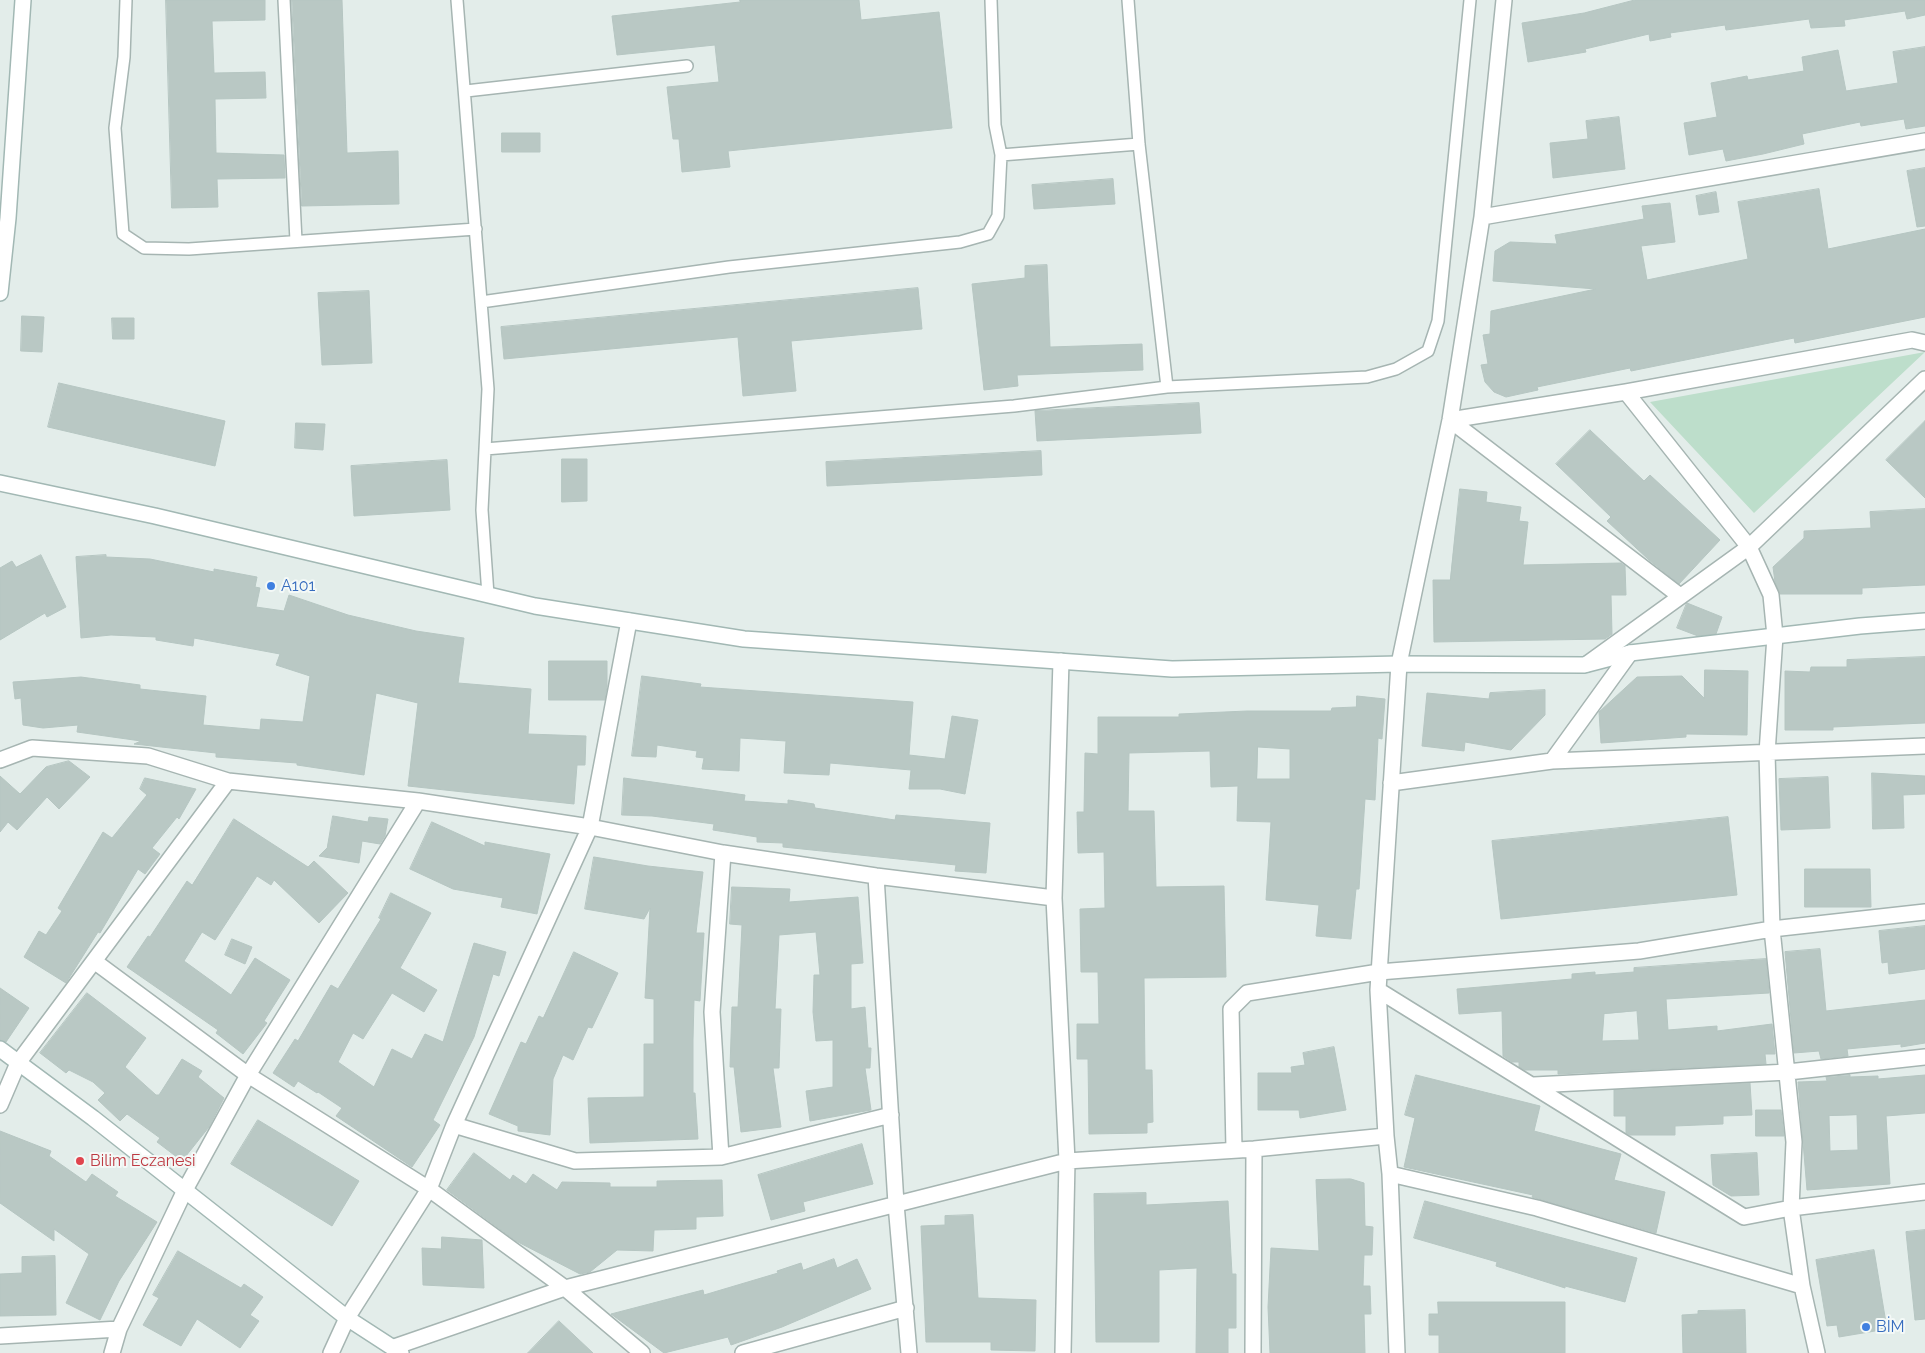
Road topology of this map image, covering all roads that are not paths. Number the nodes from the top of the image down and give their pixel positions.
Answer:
1 (23, 0) edge
2 (126, 0) edge
3 (284, 0) edge
4 (457, 0) edge
5 (991, 0) edge
6 (1128, 0) edge
7 (1470, 0) edge
8 (1504, 0) edge
9 (687, 66) dead end
10 (466, 91) junction
11 (1925, 141) edge
12 (1139, 144) junction
13 (1001, 155) junction
14 (1482, 217) junction
15 (4, 218) edge
16 (476, 228) junction
17 (296, 241) junction
18 (0, 294) edge
19 (481, 302) junction
20 (1925, 343) edge
21 (1925, 379) edge
22 (1167, 387) junction
23 (1626, 392) junction
24 (1450, 420) junction
25 (485, 449) junction
26 (0, 483) edge
27 (1749, 547) junction
28 (488, 595) junction
29 (1680, 596) junction
30 (629, 621) junction
31 (1925, 621) edge
32 (1775, 636) junction
33 (1630, 653) junction
34 (1060, 661) junction
35 (1399, 664) junction
36 (1584, 665) junction
37 (1925, 746) edge
38 (1766, 753) junction
39 (0, 760) edge
40 (1552, 761) junction
41 (228, 781) junction
42 (1392, 783) junction
43 (418, 801) junction
44 (590, 827) junction
45 (723, 853) junction
46 (876, 876) junction
47 (1054, 898) junction
48 (1925, 912) edge
49 (1772, 929) junction
50 (94, 961) junction
51 (1379, 972) junction
52 (1378, 990) junction
53 (0, 1049) edge
54 (1925, 1057) edge
55 (18, 1063) junction
56 (1788, 1072) junction
57 (248, 1075) junction
58 (1534, 1085) junction
59 (0, 1104) edge
60 (891, 1115) junction
61 (454, 1125) junction
62 (1386, 1136) junction
63 (1234, 1149) junction
64 (1254, 1149) junction
65 (721, 1157) junction
66 (1067, 1161) junction
67 (1390, 1174) junction
68 (429, 1189) junction
69 (185, 1190) junction
70 (1925, 1192) edge
71 (896, 1204) junction
72 (1791, 1208) junction
73 (1802, 1286) junction
74 (565, 1288) junction
75 (906, 1308) junction
76 (347, 1318) junction
77 (119, 1328) junction
78 (0, 1336) edge
79 (398, 1350) edge
80 (112, 1353) edge
81 (331, 1353) edge
82 (642, 1353) edge
83 (743, 1353) edge
84 (909, 1353) edge
85 (1063, 1353) edge
86 (1254, 1353) edge
87 (1397, 1353) edge
88 (1817, 1353) edge

1 - 15 street
2 - 17 lane
3 - 17 lane
4 - 10 lane
5 - 13 lane
6 - 12 lane
7 - 22 lane
8 - 14 street
9 - 10 lane
10 - 16 lane
11 - 14 street
12 - 13 lane
12 - 22 lane
13 - 19 lane
14 - 24 street
15 - 18 street
16 - 17 lane
16 - 19 lane
19 - 25 lane
20 - 23 street
21 - 27 street
22 - 25 lane
23 - 24 street
23 - 27 street
24 - 29 street
24 - 35 street
25 - 28 lane
26 - 28 street
27 - 29 street
27 - 32 street
28 - 30 street
29 - 36 street
30 - 34 street
30 - 44 street
31 - 32 street
32 - 33 street
32 - 38 street
33 - 36 street
33 - 40 street
34 - 35 street
34 - 47 street
35 - 36 street
35 - 42 street
37 - 38 street
38 - 40 street
38 - 49 street
39 - 41 street
40 - 42 street
41 - 43 street
41 - 50 street
42 - 51 street
43 - 44 street
43 - 57 street
44 - 45 street
44 - 61 street
45 - 46 street
45 - 65 street
46 - 47 street
46 - 60 street
47 - 66 street
48 - 49 street
49 - 51 street
49 - 56 street
50 - 55 street
50 - 57 street
51 - 52 street
51 - 63 street
52 - 58 street
52 - 62 street
53 - 55 street
54 - 56 street
55 - 59 street
55 - 69 street
56 - 58 street
56 - 72 street
57 - 68 street
57 - 69 street
58 - 72 street
60 - 65 street
60 - 71 street
61 - 65 street
61 - 68 street
62 - 64 street
62 - 67 street
63 - 64 street
63 - 66 street
64 - 86 street
66 - 71 street
66 - 85 street
67 - 73 street
67 - 87 street
68 - 74 street
68 - 76 street
69 - 76 street
69 - 77 street
70 - 72 street
71 - 74 street
71 - 75 street
72 - 73 street
73 - 88 street
74 - 79 street
74 - 82 street
75 - 83 street
75 - 84 street
76 - 79 street
76 - 81 street
77 - 78 street
77 - 80 street

